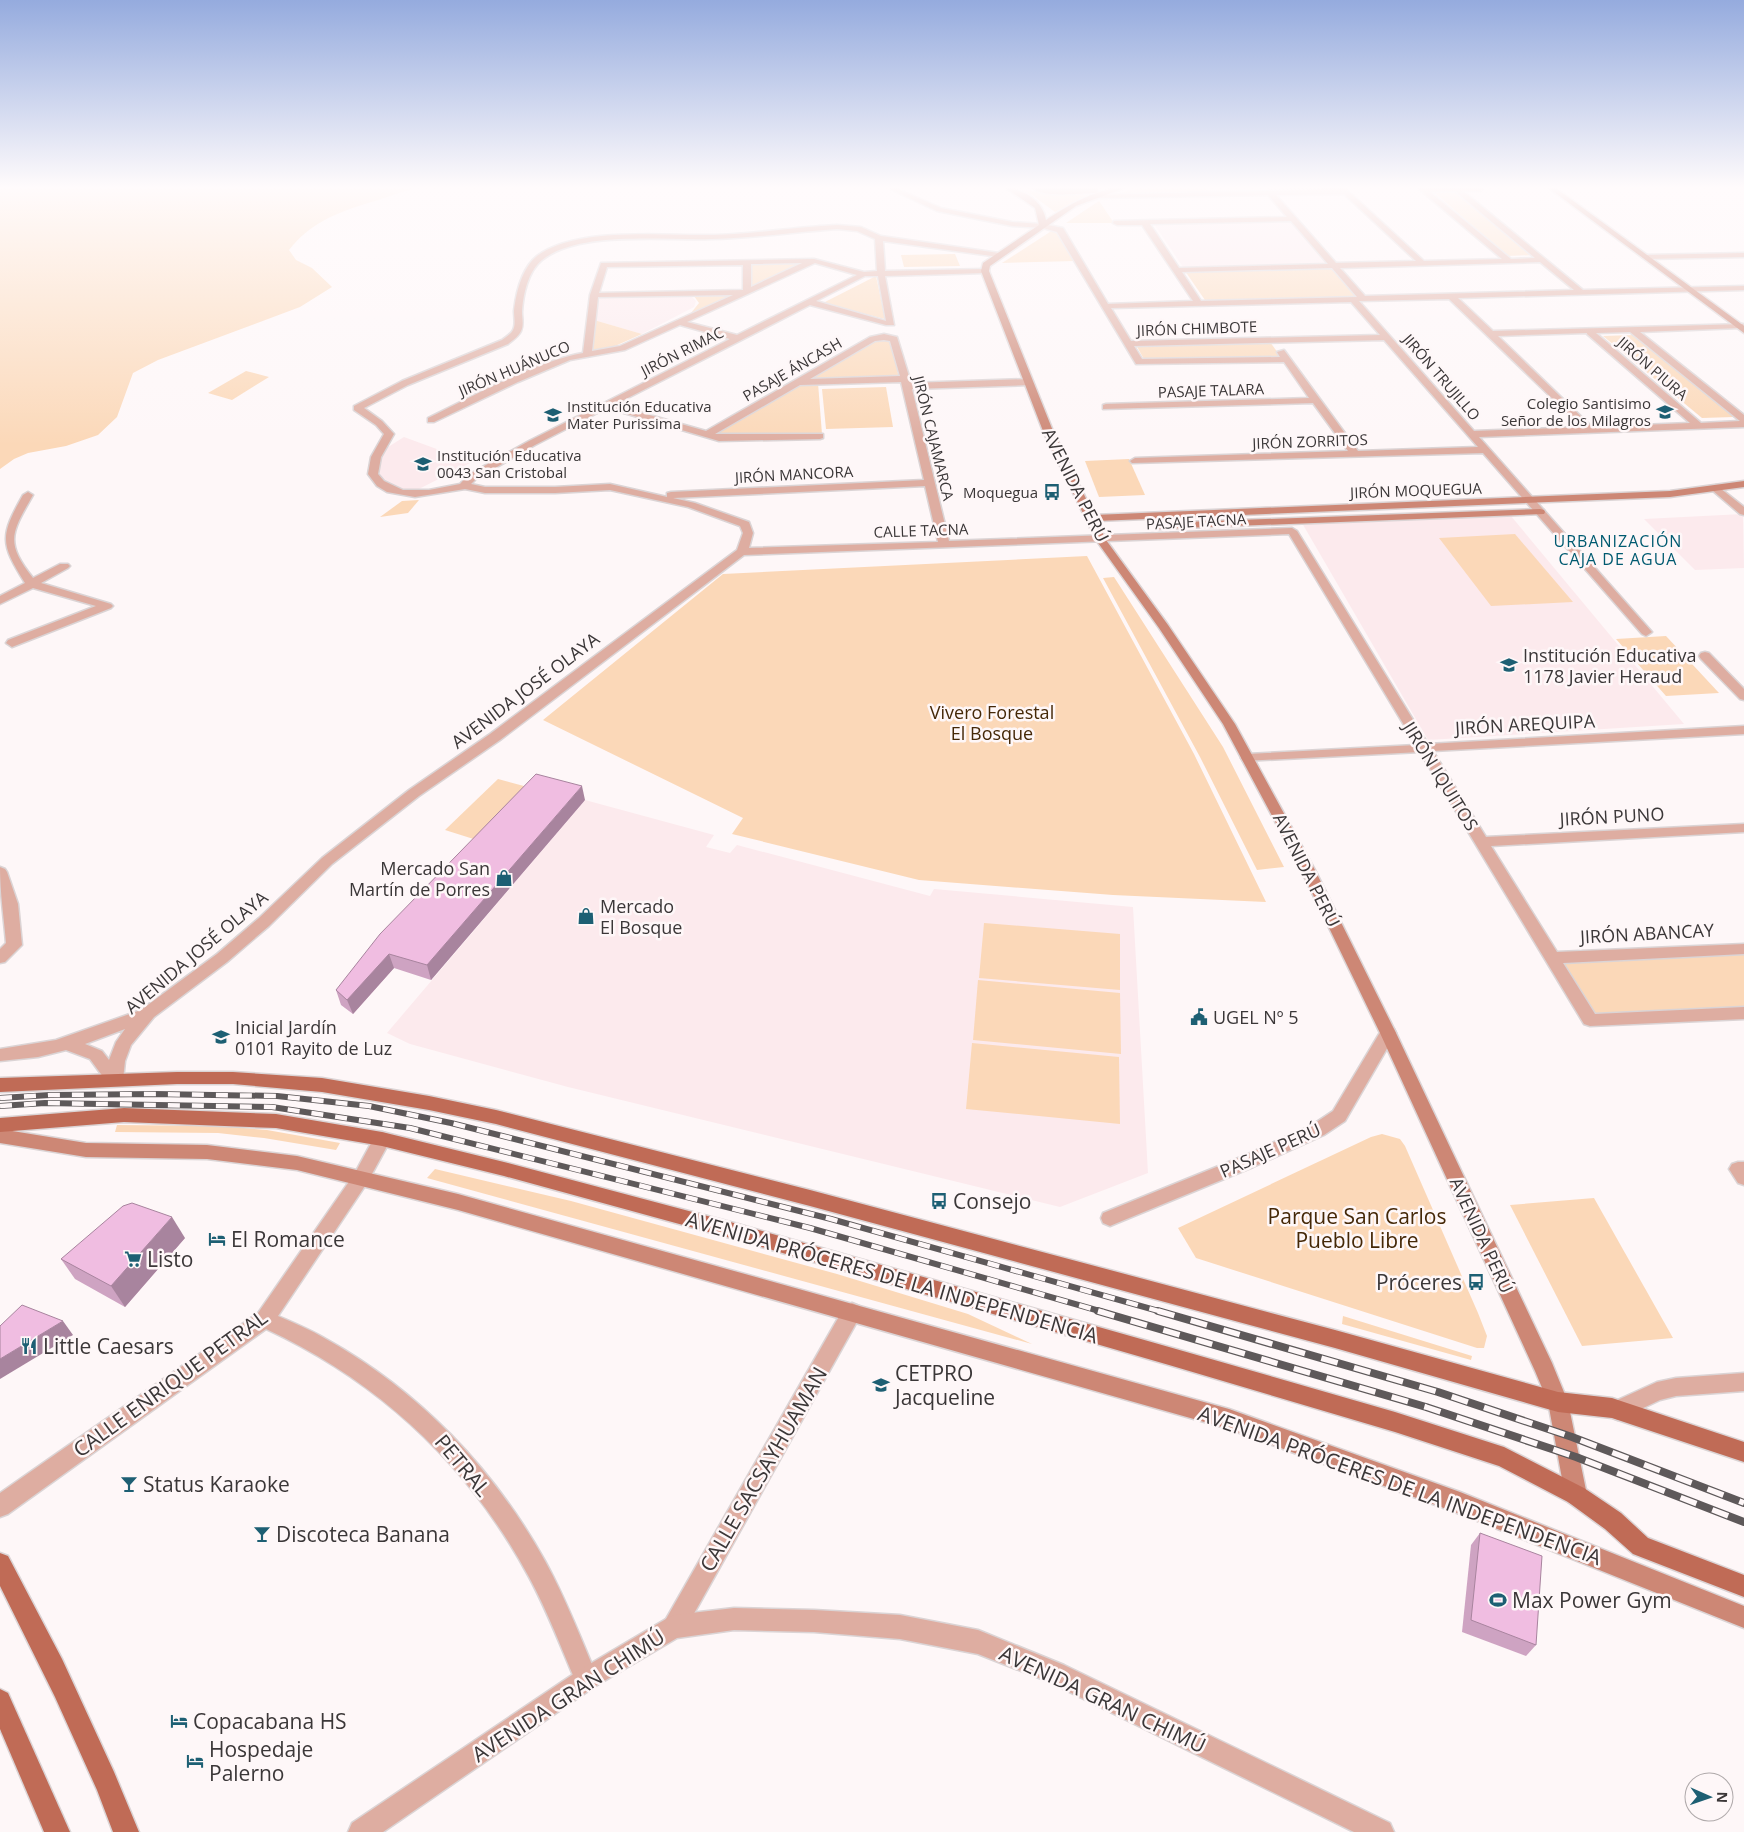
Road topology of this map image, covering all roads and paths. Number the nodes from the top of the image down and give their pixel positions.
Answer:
1 (529, 274) edge
2 (601, 274) edge
3 (747, 274) edge
4 (785, 274) edge
5 (863, 274) edge
6 (881, 274) edge
7 (986, 274) edge
8 (1088, 274) edge
9 (1178, 274) edge
10 (1340, 274) edge
11 (1560, 274) edge
12 (1670, 274) edge
13 (1744, 288) edge
14 (1691, 290) junction
15 (747, 292) junction
16 (1582, 293) junction
17 (594, 295) junction
18 (1452, 297) junction
19 (1359, 300) junction
20 (809, 302) junction
21 (1199, 304) junction
22 (1107, 306) junction
23 (679, 322) junction
24 (1742, 328) edge
25 (1633, 330) junction
26 (1590, 332) junction
27 (1491, 334) junction
28 (1386, 337) junction
29 (738, 338) junction
30 (894, 340) joint
31 (1272, 340) junction
32 (1128, 344) junction
33 (587, 353) junction
34 (1286, 358) junction
35 (795, 382) junction
36 (906, 382) junction
37 (1029, 382) junction
38 (1317, 400) junction
39 (606, 405) junction
40 (1106, 407) dead end
41 (431, 420) dead end
42 (1744, 420) edge
43 (1744, 424) edge
44 (1699, 426) junction
45 (1590, 430) junction
46 (1471, 434) junction
47 (706, 435) junction
48 (820, 436) dead end
49 (1486, 450) junction
50 (1355, 454) junction
51 (1135, 461) dead end
52 (929, 483) junction
53 (1744, 484) edge
54 (464, 486) junction
55 (1716, 488) junction
56 (28, 495) dead end
57 (660, 498) junction
58 (1529, 500) junction
59 (1540, 512) junction
60 (1744, 512) edge
61 (1095, 529) junction
62 (1292, 531) joint
63 (944, 545) junction
64 (742, 552) junction
65 (64, 566) dead end
66 (32, 584) junction
67 (0, 601) edge
68 (1646, 632) dead end
69 (12, 643) dead end
70 (1705, 656) dead end
71 (1744, 696) edge
72 (1744, 730) edge
73 (1423, 748) junction
74 (1248, 758) junction
75 (1744, 828) edge
76 (1482, 842) junction
77 (0, 872) edge
78 (1744, 949) edge
79 (0, 958) edge
80 (1551, 958) junction
81 (148, 1013) junction
82 (1744, 1013) edge
83 (1388, 1033) junction
84 (68, 1044) junction
85 (0, 1054) edge
86 (116, 1080) junction
87 (0, 1085) edge
88 (0, 1125) edge
89 (0, 1136) edge
90 (382, 1139) junction
91 (361, 1178) junction
92 (1110, 1218) dead end
93 (852, 1312) junction
94 (265, 1319) junction
95 (1744, 1382) edge
96 (1558, 1402) junction
97 (1618, 1410) junction
98 (1744, 1452) edge
99 (1576, 1495) junction
100 (0, 1506) edge
101 (0, 1564) edge
102 (1744, 1586) edge
103 (1744, 1617) edge
104 (674, 1627) junction
105 (586, 1679) junction
106 (0, 1701) edge
107 (57, 1832) edge
108 (126, 1832) edge
109 (361, 1832) edge
110 (1381, 1832) edge

1 - 54 street
2 - 17 street
3 - 15 street
4 - 15 street, JIRÓN HUÁNUCO
5 - 20 street, JIRÓN RIMAC
6 - 20 street
7 - 37 main road, AVENIDA PERÚ
8 - 22 street
9 - 21 street
10 - 19 street, JIRÓN TRUJILLO
11 - 16 street
12 - 14 main road
13 - 14 street
14 - 16 street
14 - 24 main road
15 - 17 street
15 - 23 street, JIRÓN HUÁNUCO
16 - 18 street
17 - 33 street
18 - 19 street
18 - 27 street
19 - 21 street
19 - 28 street, JIRÓN TRUJILLO
20 - 29 street, JIRÓN RIMAC
21 - 22 street
22 - 32 street
23 - 29 street
23 - 33 street, JIRÓN HUÁNUCO
24 - 25 street
25 - 26 street
25 - 42 street
26 - 27 street
26 - 44 street, JIRÓN PIURA
27 - 45 street
28 - 31 street, JIRÓN CHIMBOTE
28 - 46 street, JIRÓN TRUJILLO
29 - 39 street, JIRÓN RIMAC
30 - 35 street, PASAJE ÁNCASH
30 - 36 street, JIRÓN CAJAMARCA
31 - 32 street, JIRÓN CHIMBOTE
31 - 34 street
32 - 34 street
33 - 41 street, JIRÓN HUÁNUCO
34 - 38 street
35 - 36 street
35 - 47 street, PASAJE ÁNCASH
36 - 37 street
36 - 52 street, JIRÓN CAJAMARCA
37 - 61 main road, AVENIDA PERÚ
38 - 40 street, PASAJE TALARA
38 - 50 street
39 - 47 street
39 - 54 street, JIRÓN RIMAC
43 - 44 street
44 - 45 street
45 - 46 street
46 - 49 street, JIRÓN TRUJILLO
47 - 48 street
49 - 50 street, JIRÓN ZORRITOS
49 - 58 street, JIRÓN TRUJILLO
50 - 51 street, JIRÓN ZORRITOS
52 - 57 street, JIRÓN MANCORA
52 - 63 street, JIRÓN CAJAMARCA
53 - 55 main road, JIRÓN MOQUEGUA
54 - 57 street
55 - 58 main road, JIRÓN MOQUEGUA
55 - 60 street
56 - 66 street
57 - 64 street
58 - 59 street, JIRÓN TRUJILLO
58 - 61 main road, JIRÓN MOQUEGUA
59 - 61 main road, JIRÓN MOQUEGUA
59 - 68 street, JIRÓN TRUJILLO
61 - 62 street, PASAJE TACNA
61 - 63 street, CALLE TACNA
61 - 74 main road, AVENIDA PERÚ
62 - 73 street, JIRÓN IQUITOS
63 - 64 street, CALLE TACNA
64 - 81 street, AVENIDA JOSÉ OLAYA
65 - 66 street
66 - 67 street
66 - 69 street
70 - 71 street
72 - 73 street, JIRÓN AREQUIPA
73 - 74 street, JIRÓN AREQUIPA
73 - 76 street, JIRÓN IQUITOS
74 - 83 main road, AVENIDA PERÚ
75 - 76 street, JIRÓN PUNO
76 - 80 street, JIRÓN IQUITOS
77 - 79 street
78 - 80 street, JIRÓN ABANCAY
80 - 82 street, JIRÓN IQUITOS
81 - 84 street
81 - 86 street, AVENIDA JOSÉ OLAYA
83 - 92 street, PASAJE PERÚ
83 - 96 main road, AVENIDA PERÚ
84 - 85 street
84 - 86 street
86 - 87 main road
86 - 96 main road
88 - 90 main road, AVENIDA PRÓCERES DE LA INDEPENDENCIA
89 - 91 main road, AVENIDA PRÓCERES DE LA INDEPENDENCIA
90 - 91 street, CALLE ENRIQUE PETRAL
90 - 99 main road, AVENIDA PRÓCERES DE LA INDEPENDENCIA
91 - 93 main road, AVENIDA PRÓCERES DE LA INDEPENDENCIA
91 - 94 street, CALLE ENRIQUE PETRAL
93 - 103 main road, AVENIDA PRÓCERES DE LA INDEPENDENCIA
93 - 104 street, CALLE SACSAYHUAMAN
94 - 100 street, CALLE ENRIQUE PETRAL
94 - 105 street, PETRAL
95 - 97 street
96 - 97 main road
96 - 99 main road, AVENIDA PERÚ
97 - 98 main road
99 - 102 main road, AVENIDA PRÓCERES DE LA INDEPENDENCIA
101 - 108 main road
104 - 105 street, AVENIDA GRAN CHIMÚ
104 - 110 street, AVENIDA GRAN CHIMÚ
105 - 109 street, AVENIDA GRAN CHIMÚ
106 - 107 main road

